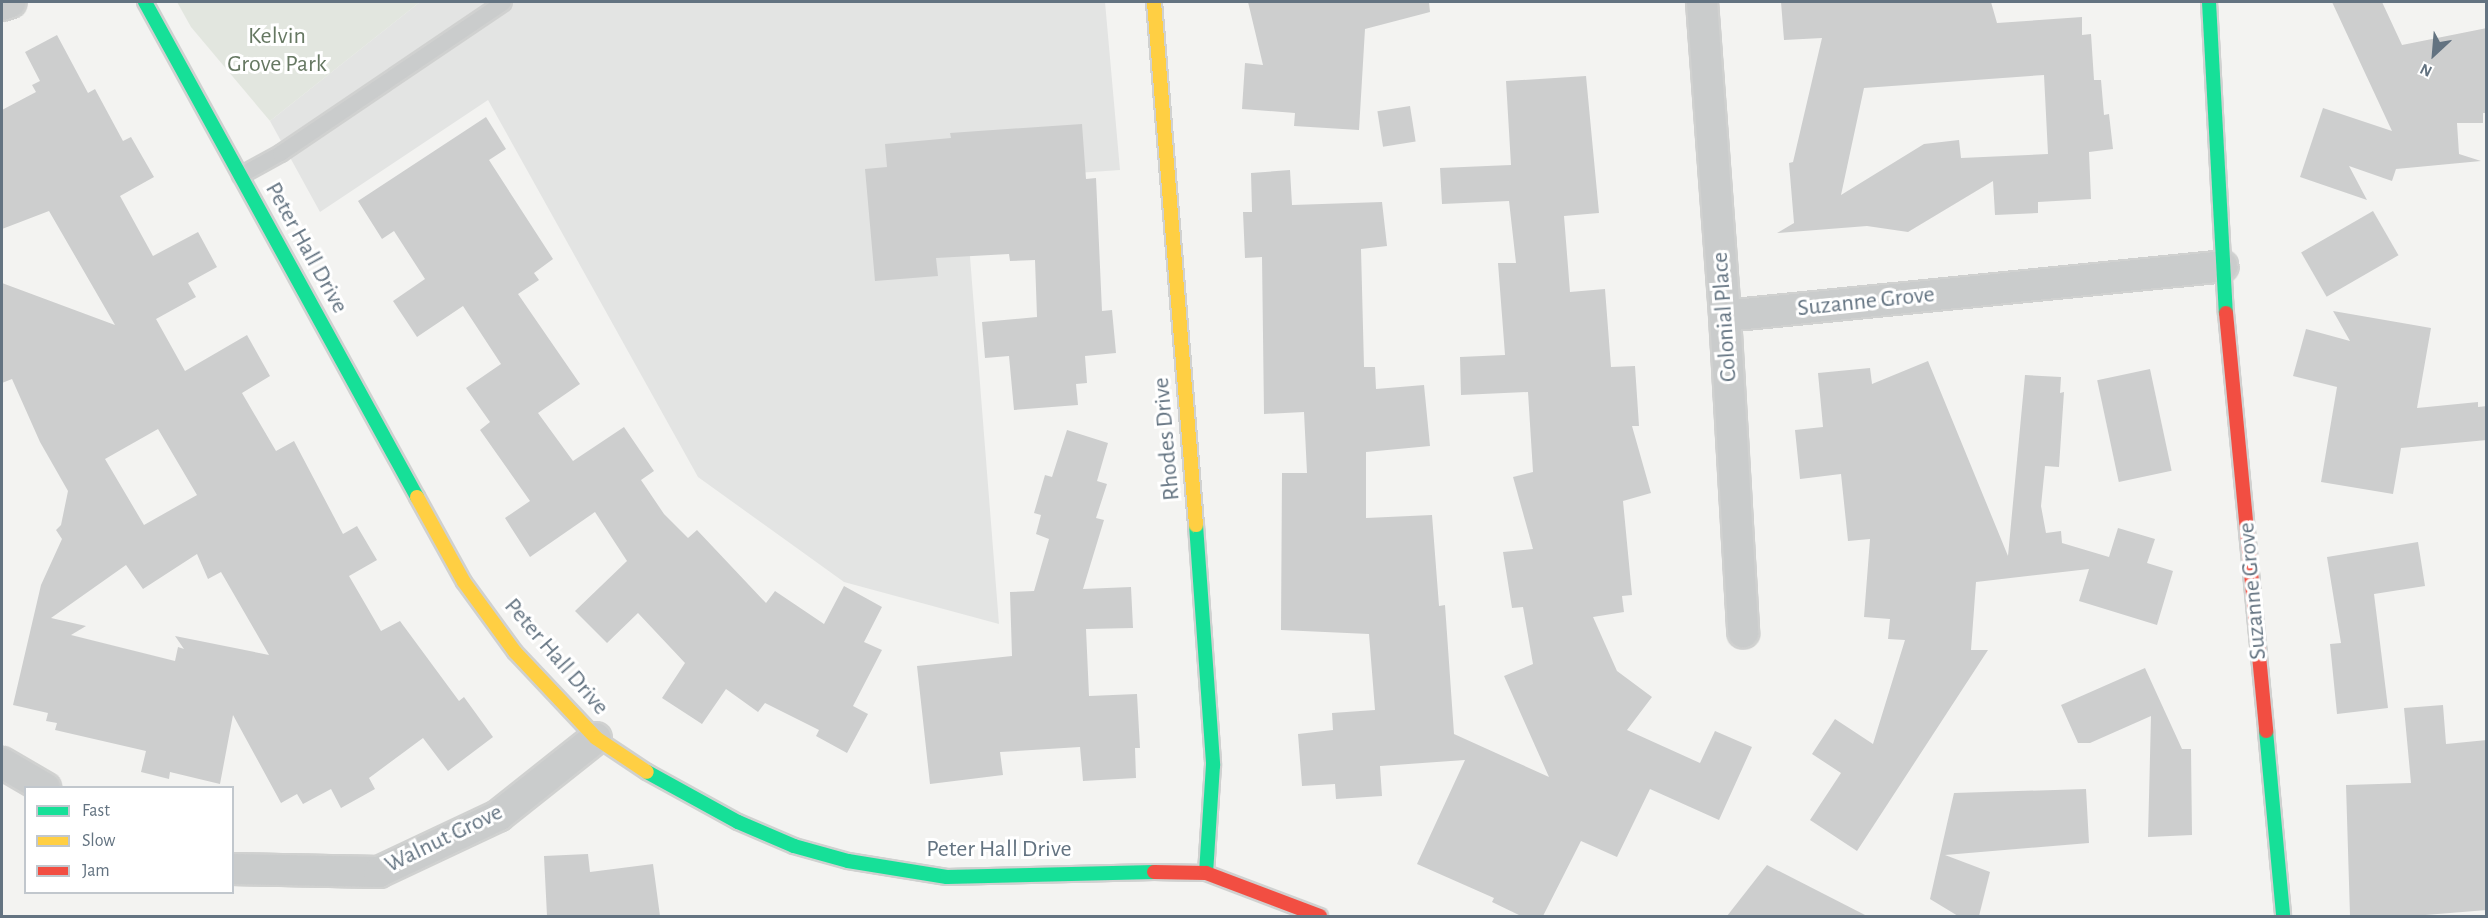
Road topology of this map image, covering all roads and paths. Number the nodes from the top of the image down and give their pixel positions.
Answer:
1 (11, 2) edge
2 (145, 2) edge
3 (503, 2) edge
4 (1154, 2) edge
5 (1702, 2) edge
6 (2209, 3) edge
7 (2, 5) edge
8 (240, 175) junction
9 (2222, 266) junction
10 (1725, 316) junction
11 (1743, 632) dead end
12 (596, 738) junction
13 (2, 763) edge
14 (42, 786) edge
15 (234, 869) edge
16 (1206, 873) junction
17 (1320, 916) edge
18 (2283, 916) edge

1 - 7 street
2 - 8 street, Peter Hall Drive
3 - 8 lane
4 - 16 street, Rhodes Drive
5 - 10 street, Colonial Place
6 - 9 street, Suzanne Grove
8 - 12 street, Peter Hall Drive
9 - 10 street, Suzanne Grove
9 - 18 street, Suzanne Grove
10 - 11 street, Colonial Place
12 - 15 street, Walnut Grove
12 - 16 street, Peter Hall Drive
13 - 14 street
16 - 17 street, Peter Hall Drive

